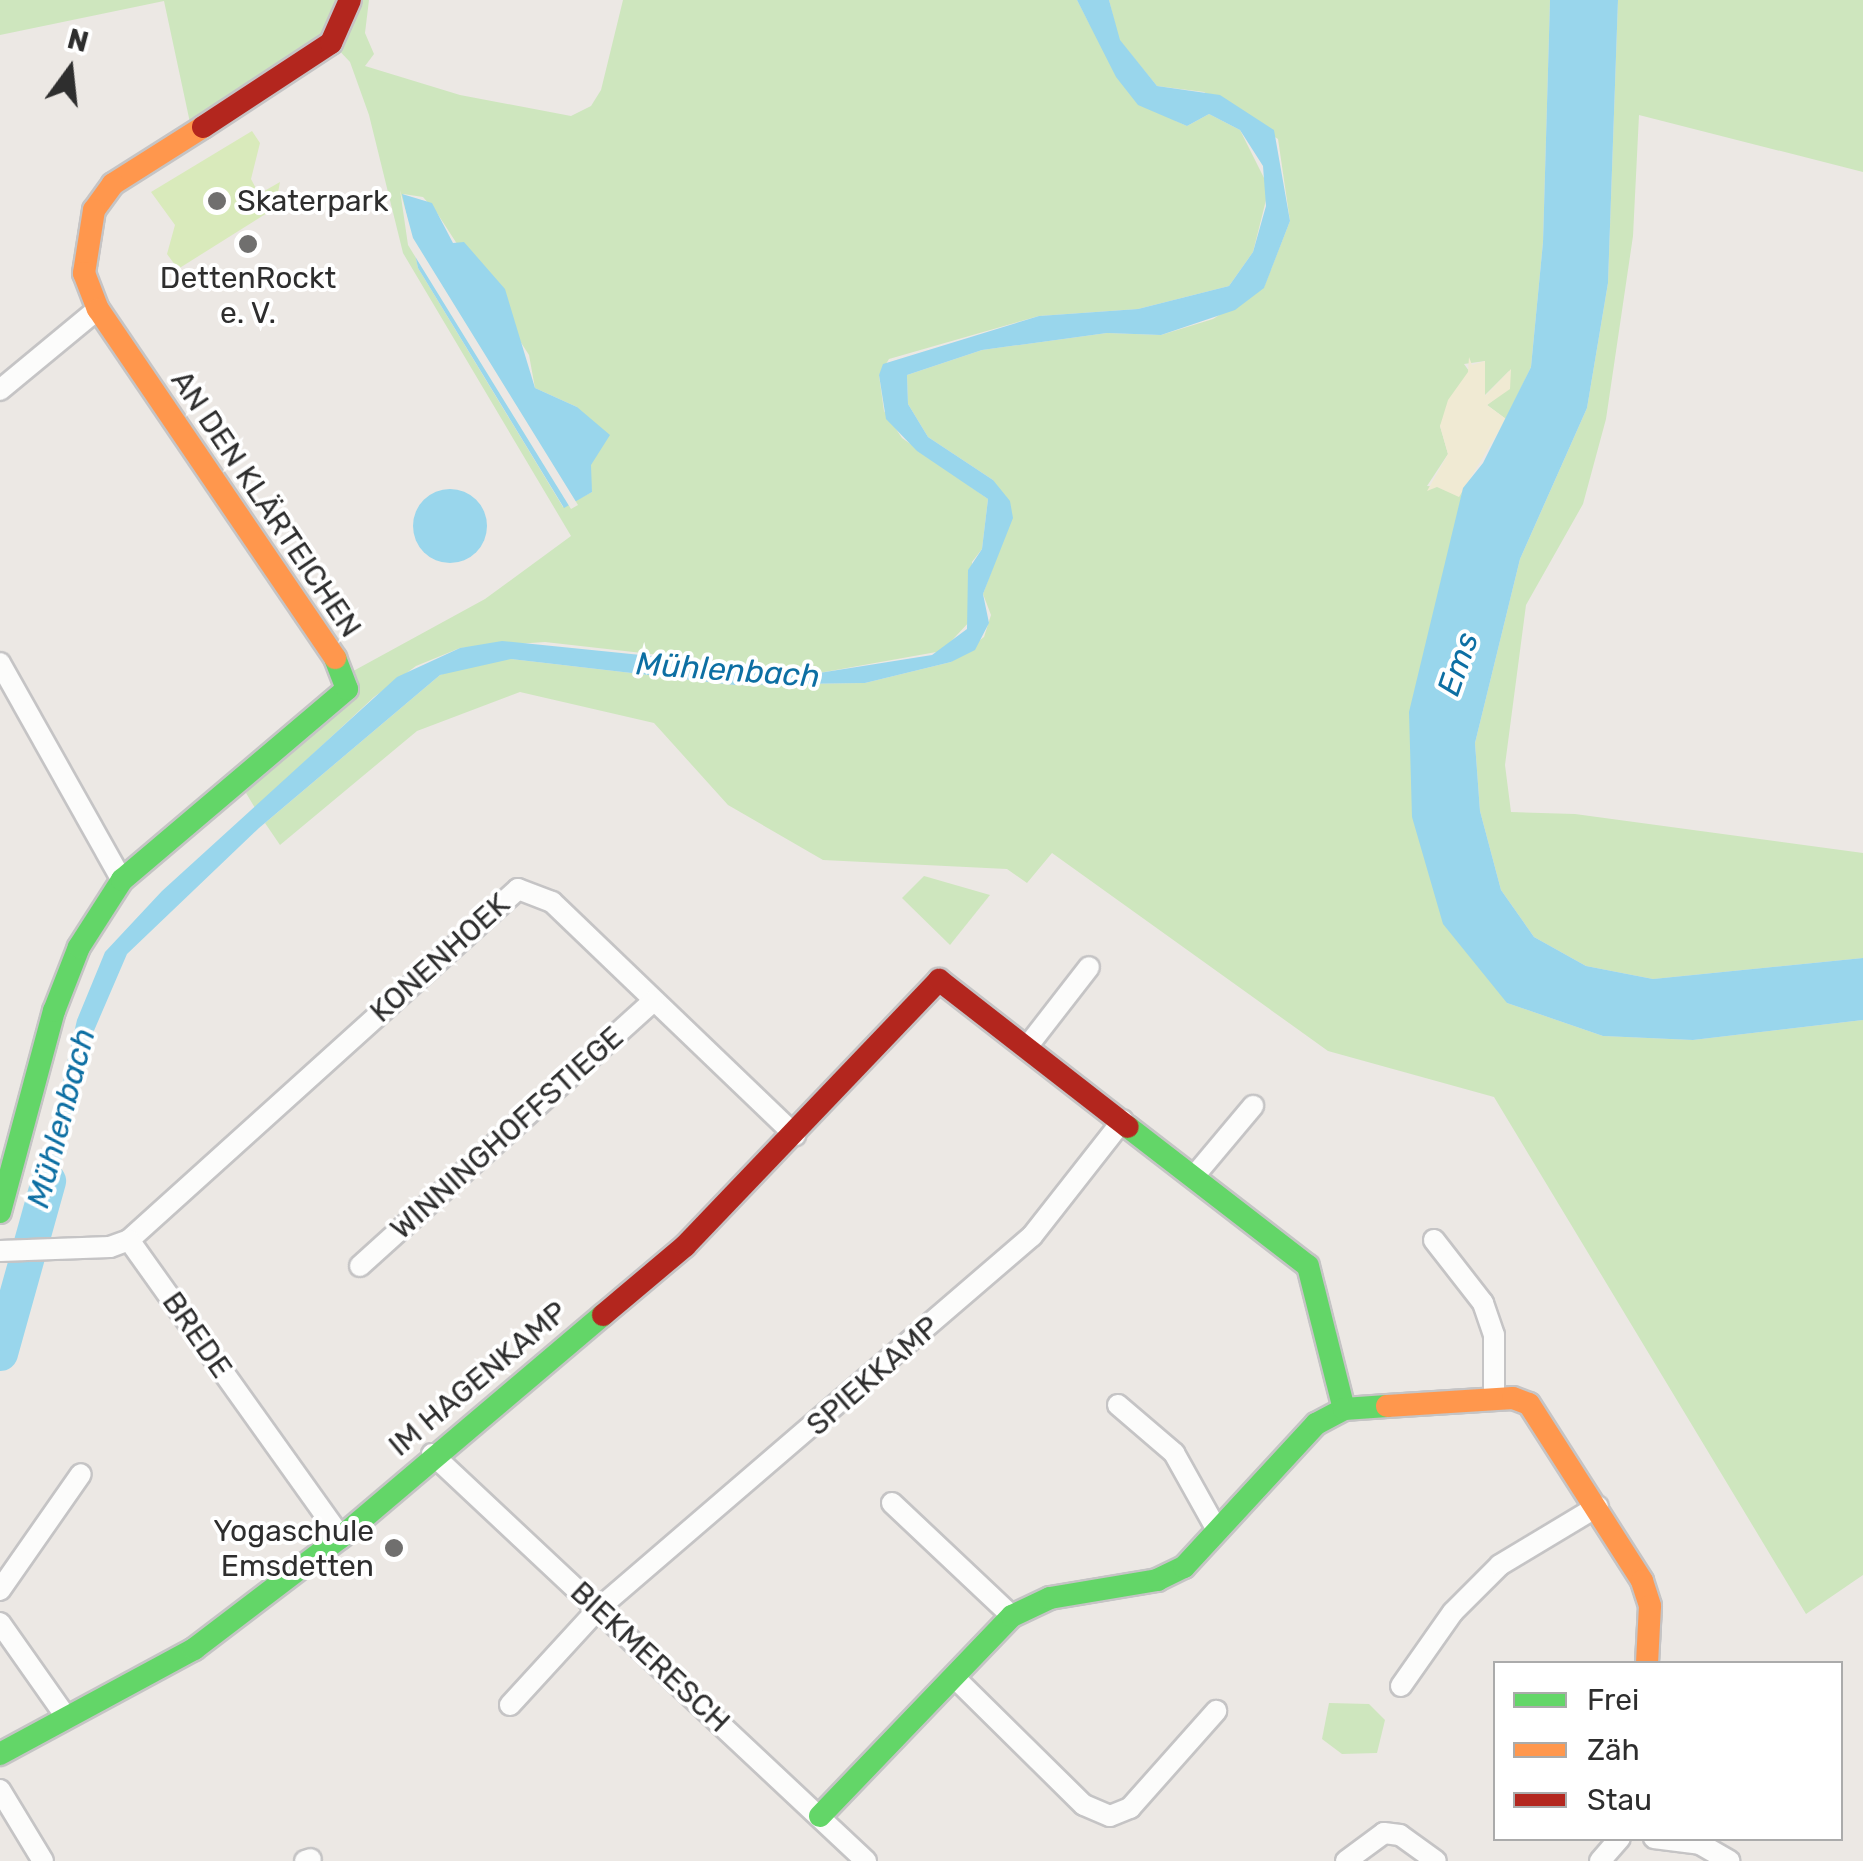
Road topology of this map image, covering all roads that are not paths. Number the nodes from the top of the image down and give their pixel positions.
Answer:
1 (350, 0) edge
2 (98, 309) junction
3 (0, 390) edge
4 (0, 663) edge
5 (122, 880) junction
6 (1088, 966) dead end
7 (653, 1000) junction
8 (1027, 1047) junction
9 (1253, 1106) dead end
10 (1124, 1120) junction
11 (795, 1136) junction
12 (1196, 1174) junction
13 (0, 1212) edge
14 (130, 1240) junction
15 (1434, 1240) dead end
16 (2, 1251) edge
17 (360, 1266) dead end
18 (1494, 1398) junction
19 (1118, 1404) dead end
20 (1344, 1409) junction
21 (432, 1454) junction
22 (81, 1474) dead end
23 (892, 1503) dead end
24 (1598, 1506) junction
25 (1216, 1528) junction
26 (341, 1537) junction
27 (0, 1590) edge
28 (598, 1608) junction
29 (1012, 1616) junction
30 (0, 1623) edge
31 (1646, 1661) edge
32 (954, 1677) junction
33 (1401, 1686) dead end
34 (510, 1706) dead end
35 (1216, 1711) dead end
36 (66, 1717) junction
37 (0, 1754) edge
38 (0, 1790) edge
39 (820, 1816) junction
40 (1617, 1841) edge
41 (1677, 1841) edge
42 (43, 1861) edge
43 (866, 1861) edge
44 (1346, 1861) edge
45 (1436, 1861) edge
46 (1600, 1861) edge
47 (1729, 1861) edge

1 - 2 street, AN DEN KLÄRTEICHEN
2 - 3 street
2 - 5 street, AN DEN KLÄRTEICHEN
4 - 5 street
5 - 13 street, AN DEN KLÄRTEICHEN
6 - 8 street
7 - 11 street, KONENHOEK
7 - 14 street, KONENHOEK
7 - 17 street, WINNINGHOFFSTIEGE
8 - 10 street
8 - 11 street, IM HAGENKAMP
9 - 12 street
10 - 12 street
10 - 28 street, SPIEKKAMP
11 - 21 street, IM HAGENKAMP
12 - 20 street
14 - 16 street
14 - 26 street, BREDE
15 - 18 street
18 - 20 street
18 - 24 street
19 - 25 street
20 - 25 street
21 - 26 street, IM HAGENKAMP
21 - 28 street, BIEKMERESCH
22 - 27 street
23 - 29 street
24 - 31 street
24 - 33 street
25 - 29 street
26 - 36 street, IM HAGENKAMP
28 - 34 street, SPIEKKAMP
28 - 39 street, BIEKMERESCH
29 - 32 street
30 - 36 street
32 - 35 street
32 - 39 street
36 - 37 street, IM HAGENKAMP
38 - 42 street
39 - 43 street, BIEKMERESCH
40 - 46 street
41 - 47 street
44 - 45 street

